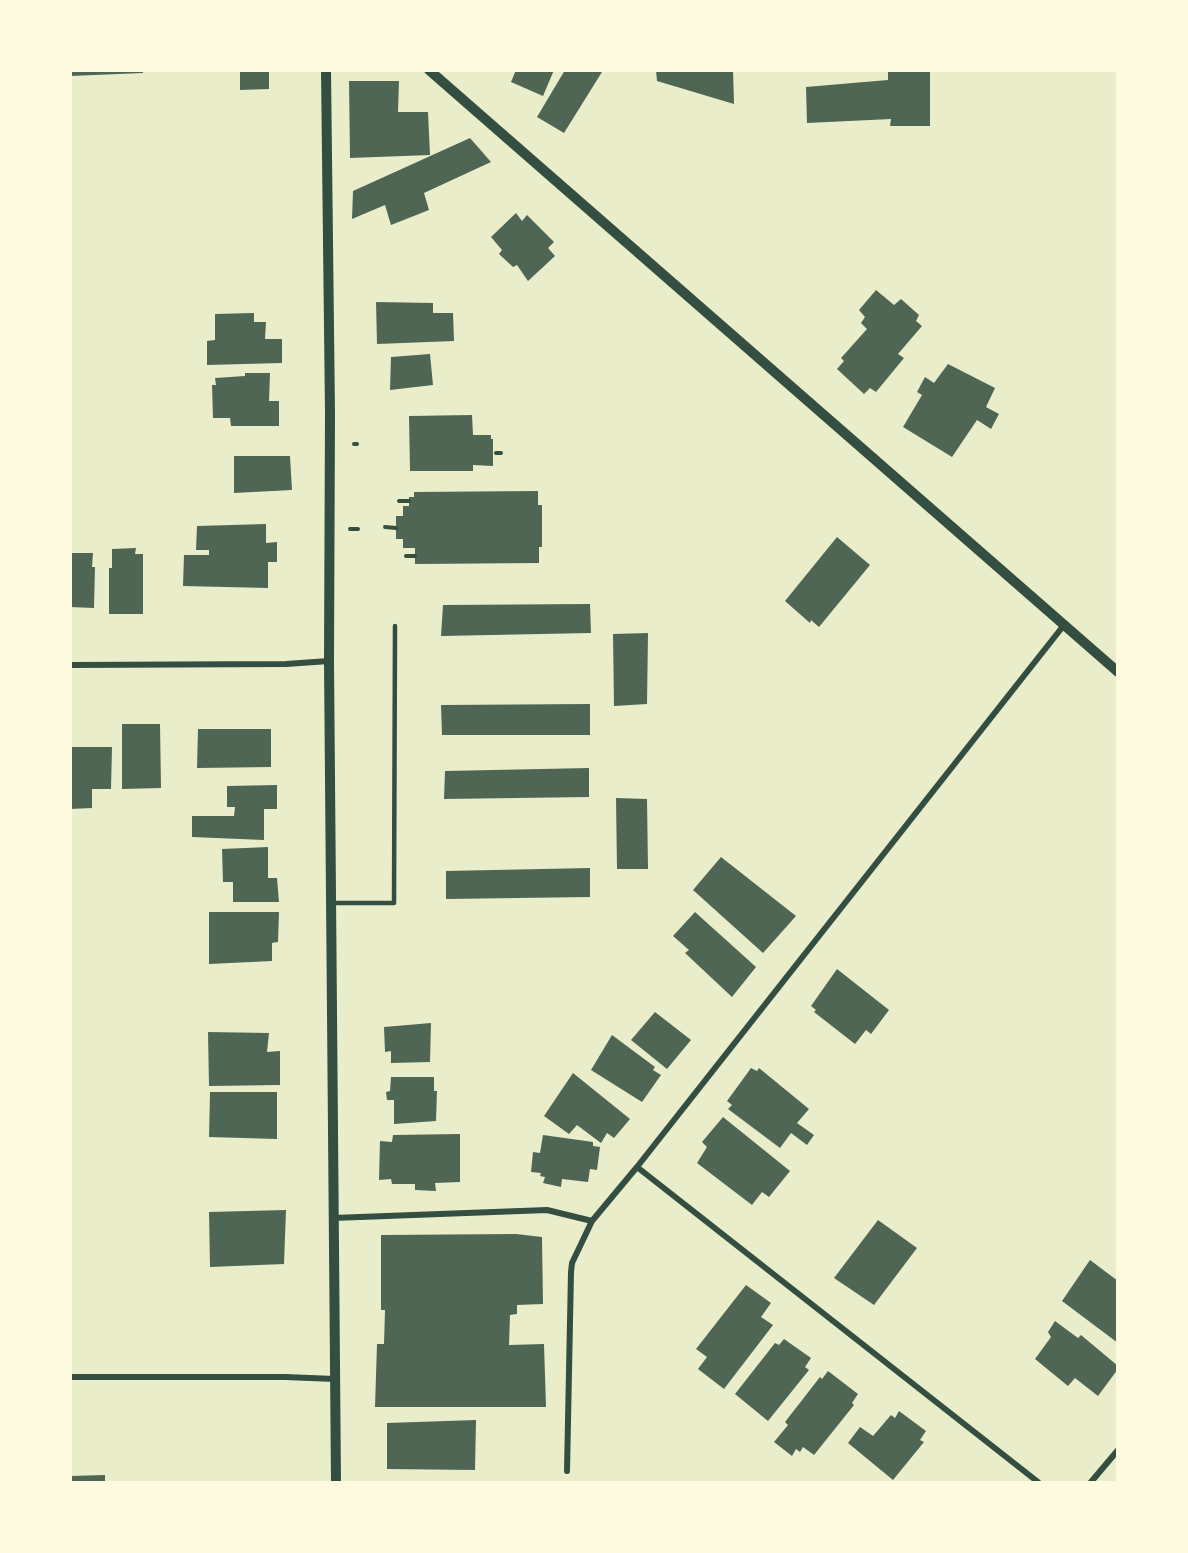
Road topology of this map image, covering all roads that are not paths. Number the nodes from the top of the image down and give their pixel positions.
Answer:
1 (326, 70) edge
2 (429, 70) edge
3 (1064, 625) junction
4 (395, 626) dead end
5 (328, 661) junction
6 (70, 665) edge
7 (1118, 672) edge
8 (331, 903) junction
9 (637, 1167) junction
10 (333, 1218) junction
11 (592, 1221) junction
12 (70, 1377) edge
13 (335, 1379) junction
14 (1118, 1450) edge
15 (567, 1471) dead end
16 (336, 1482) edge
17 (1038, 1482) edge
18 (1091, 1482) edge

1 - 5 street
2 - 3 street
3 - 7 street
3 - 9 street
4 - 8 lane
5 - 6 street
5 - 8 street
8 - 10 street
9 - 11 street
9 - 17 street
10 - 11 street
10 - 13 street
11 - 15 street
12 - 13 street
13 - 16 street
14 - 18 street

